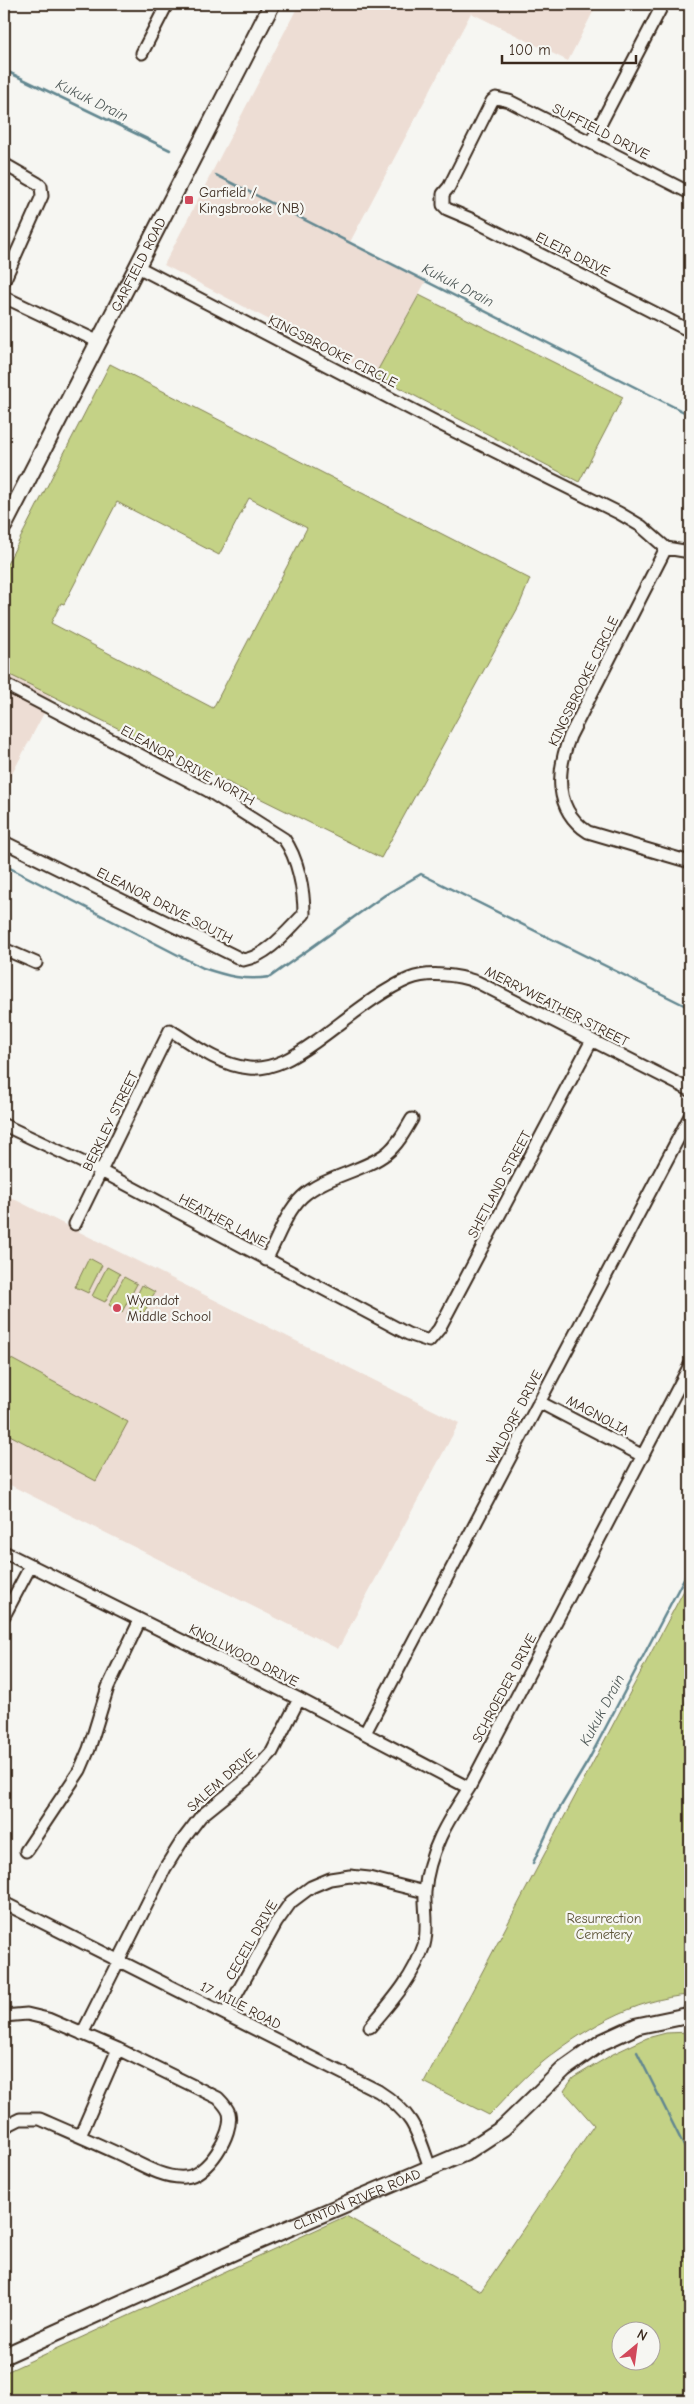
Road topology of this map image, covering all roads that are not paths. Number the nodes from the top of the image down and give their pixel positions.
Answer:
1 (167, 4) edge
2 (272, 4) edge
3 (663, 4) edge
4 (142, 53) dead end
5 (591, 142) junction
6 (4, 164) edge
7 (690, 193) edge
8 (443, 205) joint
9 (138, 267) junction
10 (4, 281) edge
11 (4, 297) edge
12 (690, 331) edge
13 (97, 341) junction
14 (4, 526) edge
15 (666, 548) junction
16 (690, 552) edge
17 (4, 684) edge
18 (4, 842) edge
19 (690, 862) edge
20 (304, 914) joint
21 (4, 949) edge
22 (36, 962) dead end
23 (170, 1030) joint
24 (592, 1040) junction
25 (690, 1090) edge
26 (690, 1116) edge
27 (412, 1120) dead end
28 (4, 1125) edge
29 (101, 1172) junction
30 (75, 1224) dead end
31 (266, 1260) junction
32 (429, 1341) joint
33 (690, 1366) edge
34 (539, 1402) junction
35 (643, 1456) junction
36 (4, 1552) edge
37 (31, 1565) junction
38 (4, 1616) edge
39 (140, 1620) junction
40 (299, 1699) junction
41 (365, 1733) junction
42 (469, 1788) junction
43 (26, 1851) dead end
44 (425, 1892) junction
45 (4, 1903) edge
46 (118, 1959) junction
47 (226, 2013) junction
48 (690, 2015) edge
49 (4, 2016) edge
50 (370, 2027) dead end
51 (82, 2034) junction
52 (118, 2050) junction
53 (4, 2127) edge
54 (80, 2136) junction
55 (430, 2168) junction
56 (4, 2356) edge

1 - 4 street
2 - 9 street, GARFIELD ROAD
3 - 5 street
5 - 7 street, SUFFIELD DRIVE
5 - 8 street, SUFFIELD DRIVE
6 - 10 street
8 - 12 street, ELEIR DRIVE
9 - 13 street, GARFIELD ROAD
9 - 15 street, KINGSBROOKE CIRCLE
11 - 13 street
13 - 14 street, GARFIELD ROAD
15 - 16 street
15 - 19 street, KINGSBROOKE CIRCLE
17 - 20 street, ELEANOR DRIVE NORTH
18 - 20 street, ELEANOR DRIVE SOUTH
21 - 22 street
23 - 24 street, MERRYWEATHER STREET
23 - 29 street, BERKLEY STREET
24 - 25 street, MERRYWEATHER STREET
24 - 32 street, SHETLAND STREET
26 - 34 street, WALDORF DRIVE
27 - 31 street
28 - 29 street, HEATHER LANE
29 - 30 street, BERKLEY STREET
29 - 31 street, HEATHER LANE
31 - 32 street, HEATHER LANE
33 - 35 street, SCHROEDER DRIVE
34 - 35 street, MAGNOLIA
34 - 41 street, WALDORF DRIVE
35 - 42 street, SCHROEDER DRIVE
36 - 37 street, KNOLLWOOD DRIVE
37 - 38 street
37 - 39 street, KNOLLWOOD DRIVE
39 - 40 street, KNOLLWOOD DRIVE
39 - 43 street
40 - 41 street, KNOLLWOOD DRIVE
40 - 46 street, SALEM DRIVE
41 - 42 street, KNOLLWOOD DRIVE
42 - 44 street, SCHROEDER DRIVE
44 - 47 street, CECEIL DRIVE
44 - 50 street, SCHROEDER DRIVE
45 - 46 street, 17 MILE ROAD
46 - 47 street, 17 MILE ROAD
46 - 51 street, SALEM DRIVE
47 - 55 street, 17 MILE ROAD
48 - 55 street, CLINTON RIVER ROAD
49 - 51 street
51 - 52 street
52 - 54 street
52 - 54 street
53 - 54 street
55 - 56 street, CLINTON RIVER ROAD

